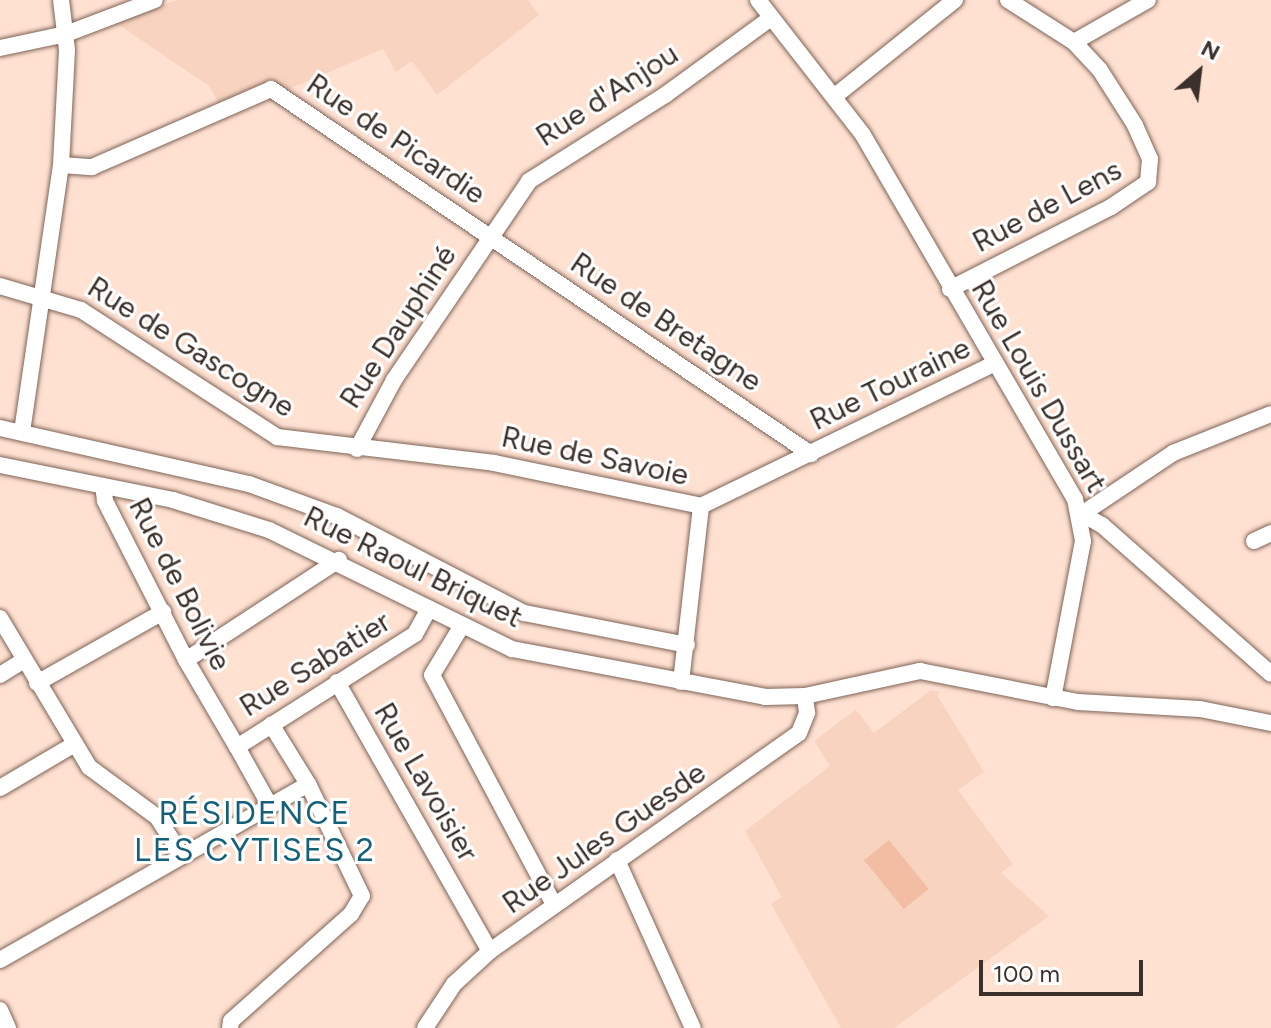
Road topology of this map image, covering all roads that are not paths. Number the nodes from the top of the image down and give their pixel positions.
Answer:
1 (61, 0) edge
2 (155, 0) edge
3 (758, 0) edge
4 (955, 0) edge
5 (1008, 0) edge
6 (1148, 0) edge
7 (771, 18) junction
8 (66, 34) junction
9 (1074, 42) junction
10 (2, 50) edge
11 (835, 96) junction
12 (61, 165) junction
13 (490, 237) junction
14 (0, 286) edge
15 (950, 289) junction
16 (43, 297) junction
17 (994, 364) junction
18 (1271, 414) edge
19 (23, 426) junction
20 (0, 428) edge
21 (357, 449) junction
22 (811, 454) junction
23 (0, 465) edge
24 (103, 486) junction
25 (701, 506) junction
26 (1079, 506) junction
27 (1271, 533) edge
28 (1254, 541) dead end
29 (339, 560) junction
30 (429, 609) junction
31 (163, 612) junction
32 (0, 618) edge
33 (461, 627) junction
34 (687, 645) junction
35 (24, 660) junction
36 (186, 660) junction
37 (1271, 674) edge
38 (0, 675) edge
39 (337, 682) junction
40 (681, 682) junction
41 (37, 683) junction
42 (805, 696) junction
43 (1053, 698) junction
44 (1271, 723) edge
45 (271, 724) junction
46 (73, 745) junction
47 (237, 747) junction
48 (308, 784) junction
49 (0, 788) edge
50 (270, 806) junction
51 (181, 854) junction
52 (617, 860) junction
53 (554, 904) junction
54 (490, 951) junction
55 (0, 960) edge
56 (0, 1010) edge
57 (8, 1028) edge
58 (230, 1028) edge
59 (425, 1028) edge
60 (693, 1028) edge

1 - 8 street
2 - 8 street
3 - 7 street, Rue Louis Dussart
4 - 11 street
5 - 9 street
6 - 9 street
7 - 11 street, Rue Louis Dussart
7 - 13 street, Rue d'Anjou
8 - 10 street
8 - 12 street
9 - 15 street, Rue de Lens
11 - 15 street, Rue Louis Dussart
12 - 13 street, Rue de Picardie
12 - 16 street
13 - 21 street, Rue Dauphiné
13 - 22 street, Rue de Bretagne
14 - 16 street, Rue de Gascogne
15 - 17 street, Rue Louis Dussart
16 - 19 street
16 - 21 street, Rue de Gascogne
17 - 22 street, Rue Touraine
17 - 26 street, Rue Louis Dussart
18 - 26 street
19 - 20 street
19 - 34 street
21 - 25 street, Rue de Savoie
22 - 25 street, Rue de Savoie
23 - 24 street, Rue Raoul Briquet
24 - 29 street, Rue Raoul Briquet
24 - 31 street, Rue de Bolivie
25 - 34 street
26 - 37 street
26 - 43 street, Rue Louis Dussart
27 - 28 street
29 - 30 street, Rue Raoul Briquet
29 - 36 street
30 - 33 street, Rue Raoul Briquet
30 - 39 street, Rue Sabatier
31 - 36 street, Rue de Bolivie
31 - 41 street
32 - 35 street
33 - 40 street, Rue Raoul Briquet
33 - 53 street
34 - 40 street
35 - 38 street
35 - 41 street
36 - 47 street, Rue de Bolivie
39 - 45 street, Rue Sabatier
39 - 54 street, Rue Lavoisier
40 - 42 street, Rue Raoul Briquet
41 - 46 street
42 - 43 street
42 - 52 street, Rue Jules Guesde
43 - 44 street
45 - 47 street, Rue Sabatier
45 - 48 street
46 - 49 street
46 - 51 street
47 - 50 street, Rue Sabatier
48 - 50 street
48 - 58 street
50 - 51 street
51 - 55 street
52 - 53 street, Rue Jules Guesde
52 - 60 street
53 - 54 street, Rue Jules Guesde
54 - 59 street, Rue Jules Guesde
56 - 57 street

